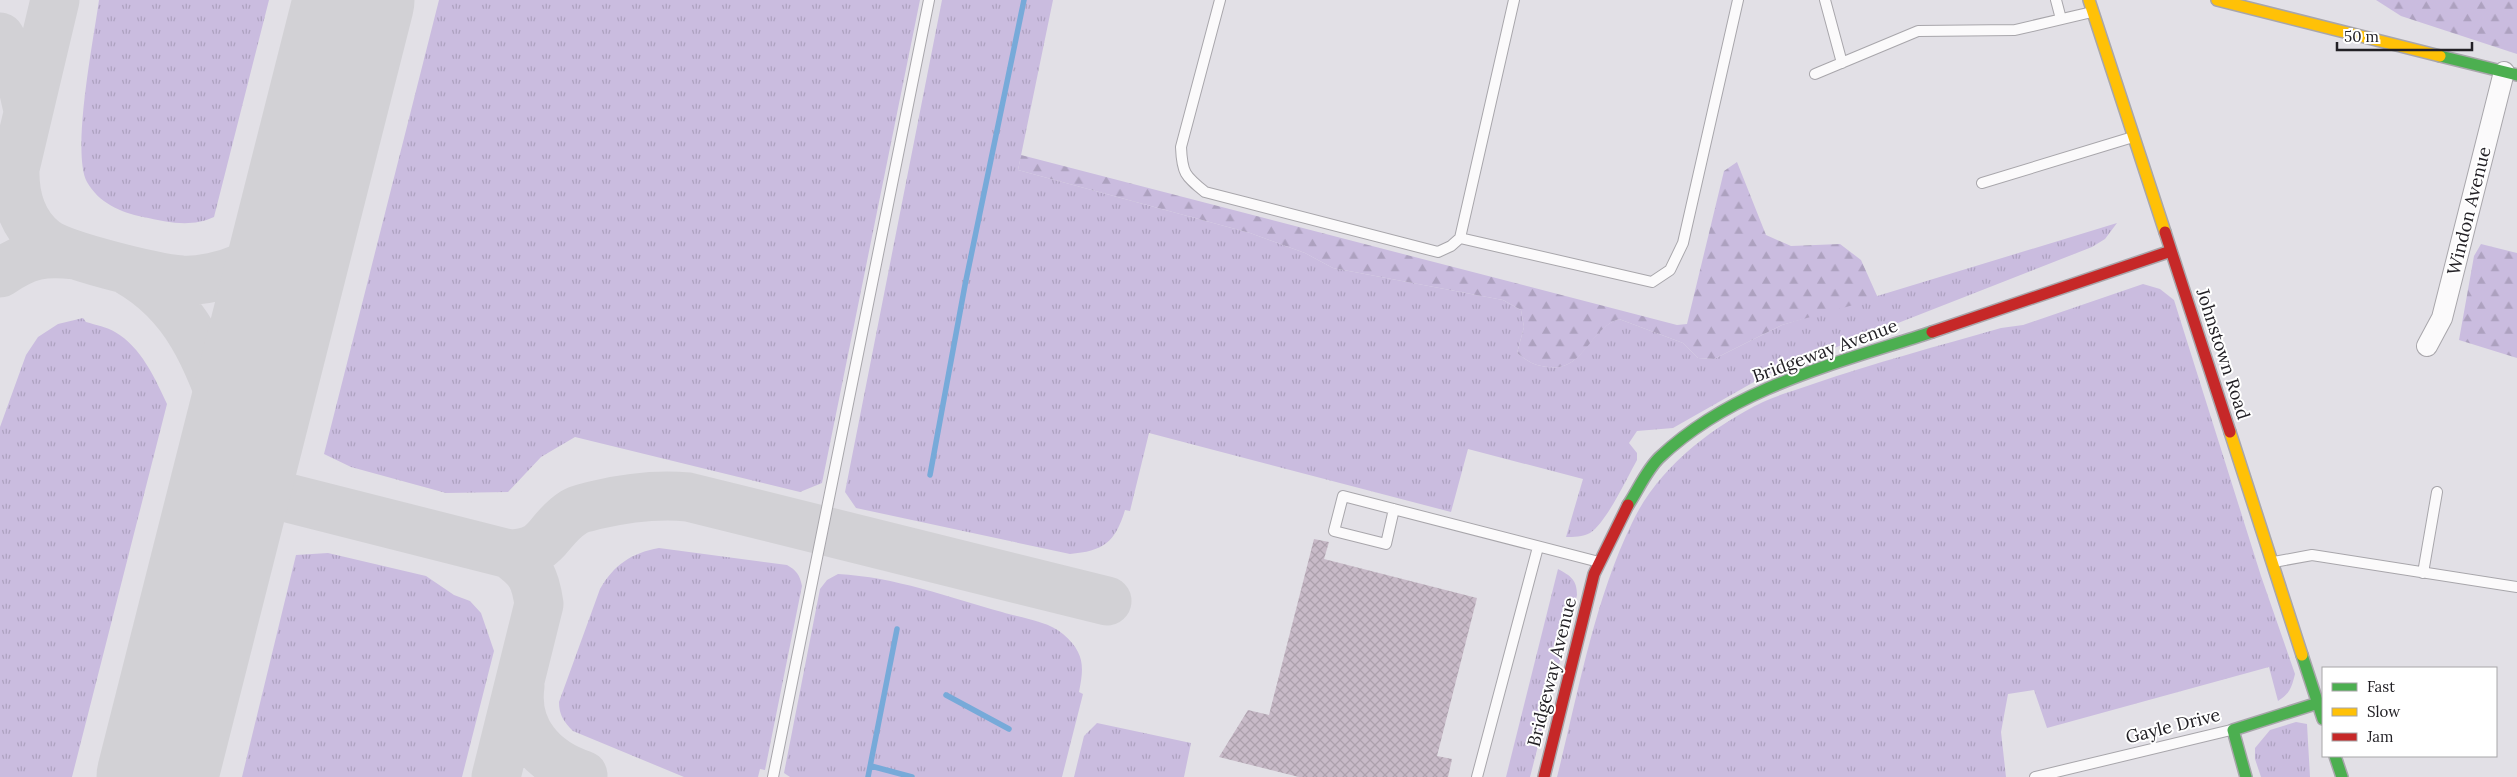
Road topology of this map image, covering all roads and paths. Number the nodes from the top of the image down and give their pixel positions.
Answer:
1 (929, 0) edge
2 (1220, 0) edge
3 (1514, 0) edge
4 (1738, 0) edge
5 (1825, 0) edge
6 (2056, 0) edge
7 (2089, 0) edge
8 (2217, 0) edge
9 (2266, 0) edge
10 (2093, 12) junction
11 (2264, 12) junction
12 (2060, 20) junction
13 (1842, 63) junction
14 (2510, 73) edge
15 (1814, 74) dead end
16 (2134, 137) junction
17 (1982, 183) dead end
18 (1460, 238) junction
19 (2171, 250) junction
20 (2427, 346) dead end
21 (2437, 492) dead end
22 (1394, 509) junction
23 (1538, 546) junction
24 (2273, 562) junction
25 (1600, 563) junction
26 (2423, 573) junction
27 (2517, 587) edge
28 (2318, 703) junction
29 (2322, 716) edge
30 (2232, 730) junction
31 (2335, 757) edge
32 (773, 777) edge
33 (1477, 777) edge
34 (1544, 777) edge
35 (2035, 777) edge
36 (2246, 777) edge
37 (2342, 777) edge

1 - 32 lane
2 - 18 lane
3 - 18 lane
4 - 18 lane
5 - 13 lane
6 - 12 lane
7 - 10 street, Johnstown Road
8 - 11 street
9 - 11 lane
10 - 12 lane
10 - 16 street, Johnstown Road
11 - 14 street
12 - 13 lane
13 - 15 lane
14 - 20 street, Windon Avenue
16 - 17 lane
16 - 19 street, Johnstown Road
19 - 24 street, Johnstown Road
19 - 25 street, Bridgeway Avenue
21 - 26 lane
22 - 22 lane
22 - 23 lane
23 - 25 lane
23 - 33 lane
24 - 26 lane
24 - 28 street, Johnstown Road
25 - 34 street, Bridgeway Avenue
26 - 27 lane
28 - 29 street, Johnstown Road
28 - 30 street, Gayle Drive
30 - 35 lane, Gayle Drive
30 - 36 street
31 - 37 street

